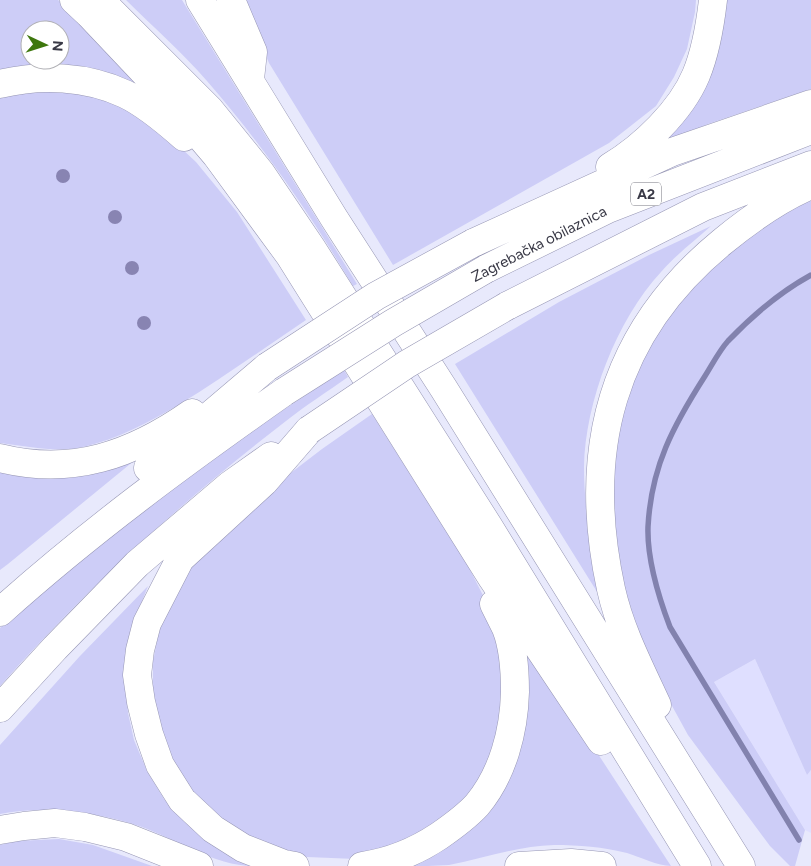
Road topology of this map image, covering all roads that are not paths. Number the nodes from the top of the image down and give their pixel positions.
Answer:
1 (74, 0) edge
2 (100, 0) edge
3 (200, 0) edge
4 (231, 0) edge
5 (713, 0) edge
6 (250, 81) junction
7 (0, 84) edge
8 (811, 104) edge
9 (811, 130) edge
10 (811, 165) edge
11 (811, 185) edge
12 (260, 216) junction
13 (502, 228) junction
14 (263, 370) junction
15 (309, 430) junction
16 (0, 458) edge
17 (467, 538) junction
18 (0, 594) edge
19 (0, 612) edge
20 (0, 708) edge
21 (702, 802) junction
22 (674, 829) junction
23 (0, 830) edge
24 (199, 866) edge
25 (295, 866) edge
26 (362, 866) edge
27 (519, 866) edge
28 (602, 866) edge
29 (697, 866) edge
30 (741, 866) edge

1 - 12 highway
2 - 22 highway
3 - 6 highway
4 - 6 highway
5 - 13 highway
6 - 21 highway
7 - 12 highway
8 - 13 highway
9 - 19 highway, Zagrebačka obilaznica / A2, bridge
10 - 15 highway, A2, bridge
11 - 21 highway
12 - 17 highway
13 - 14 highway, bridge
14 - 16 highway
14 - 18 highway
15 - 20 highway
15 - 25 highway
17 - 22 highway
17 - 26 highway
21 - 30 highway
22 - 29 highway
23 - 24 highway
27 - 28 highway

